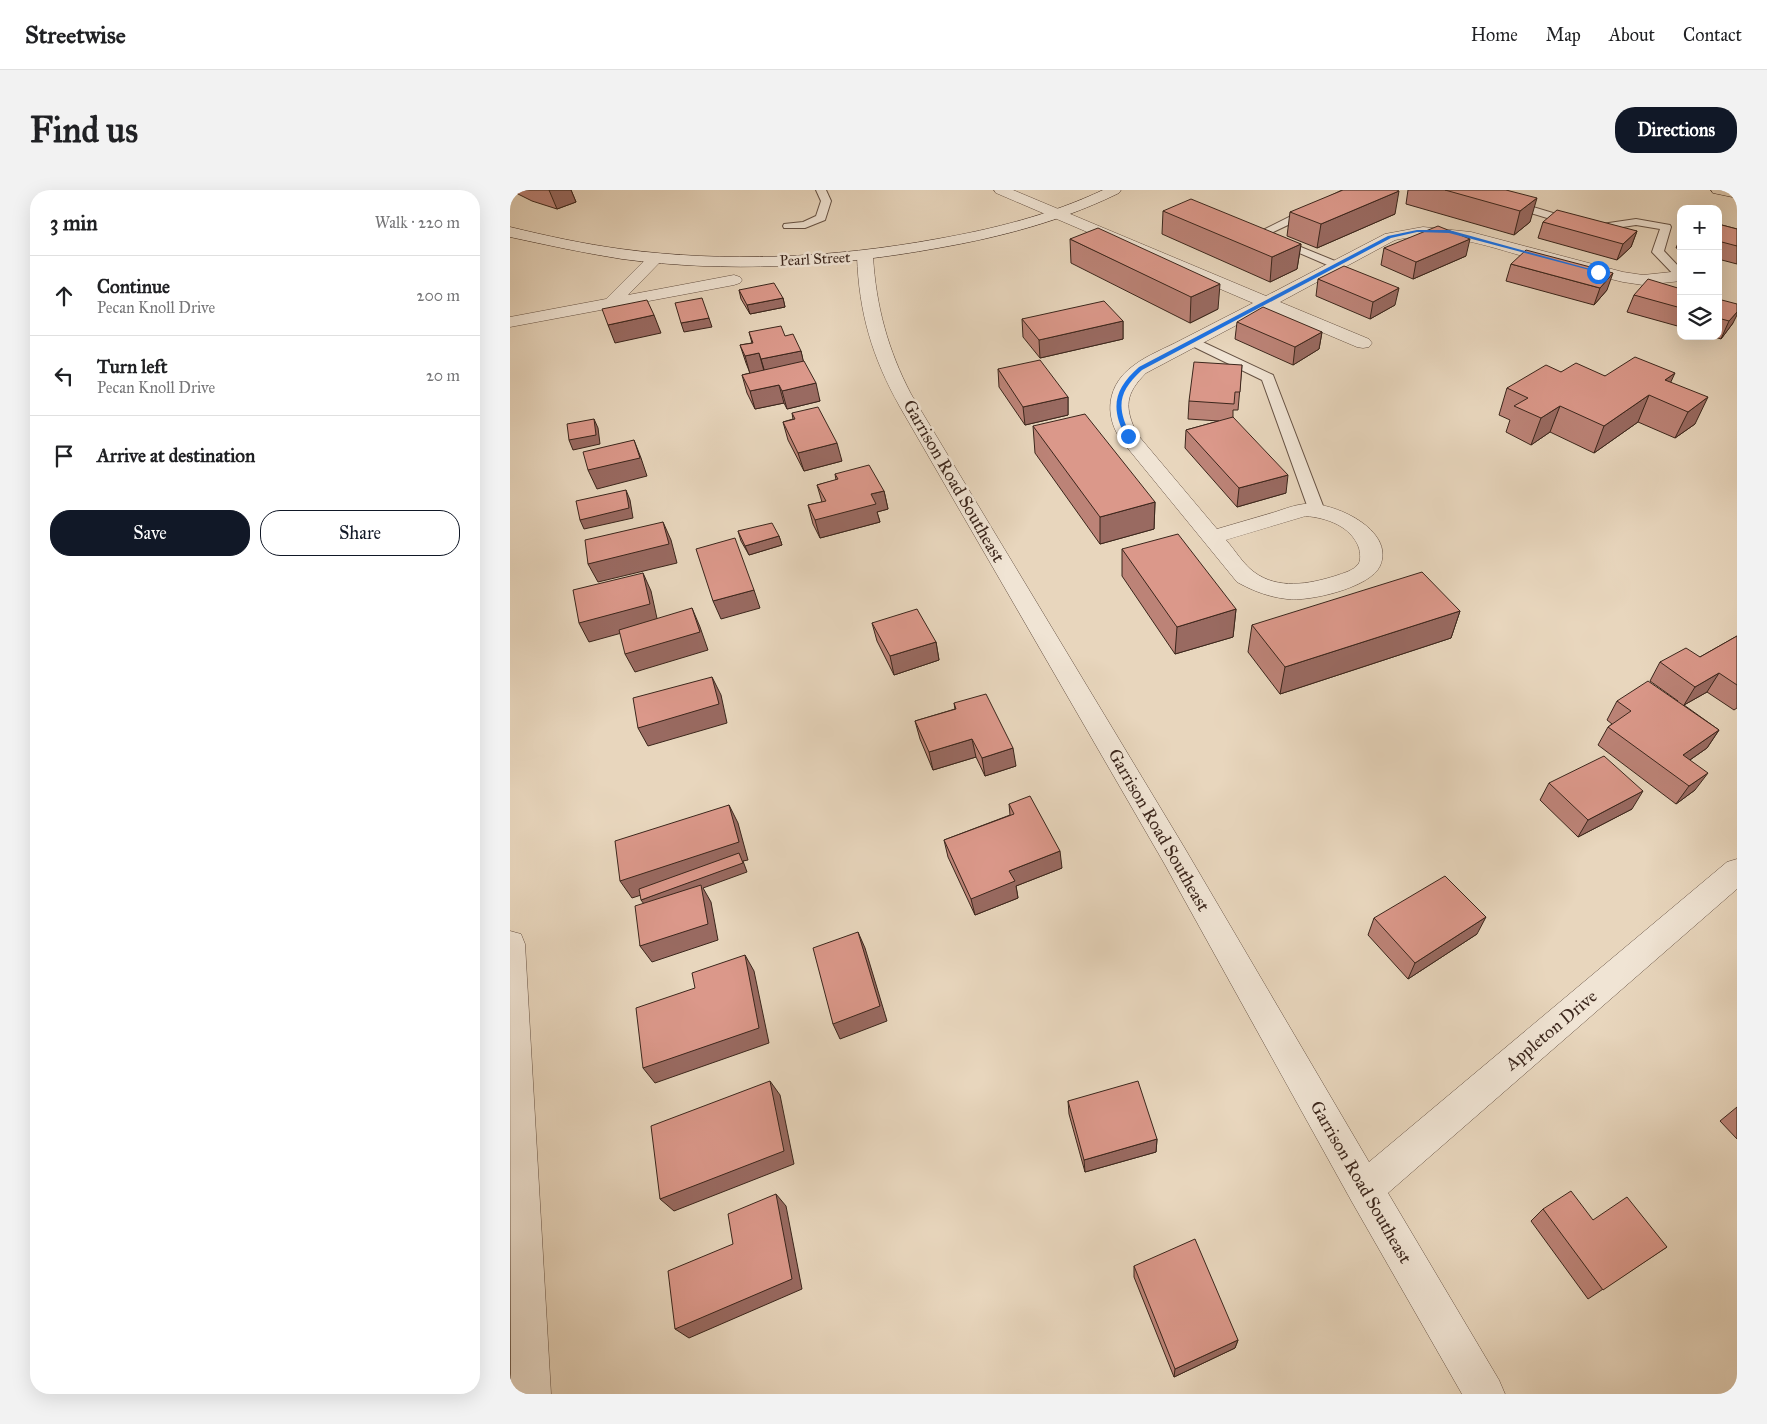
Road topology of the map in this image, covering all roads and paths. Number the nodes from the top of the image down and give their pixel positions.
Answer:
1 (821, 190) edge
2 (1001, 190) edge
3 (1114, 190) edge
4 (1357, 190) edge
5 (1466, 190) edge
6 (1718, 190) edge
7 (1737, 194) edge
8 (1059, 215) junction
9 (788, 226) dead end
10 (510, 232) edge
11 (865, 256) junction
12 (655, 259) junction
13 (1336, 264) junction
14 (1677, 272) edge
15 (1677, 276) edge
16 (734, 280) dead end
17 (1266, 302) junction
18 (611, 303) junction
19 (510, 322) edge
20 (1192, 341) junction
21 (1363, 343) dead end
22 (1317, 511) junction
23 (1212, 537) junction
24 (1737, 871) edge
25 (510, 944) edge
26 (1365, 1189) junction
27 (531, 1394) edge
28 (1486, 1394) edge

1 - 9 lane
2 - 8 street
3 - 8 street, Pearl Street
4 - 13 lane
5 - 14 lane
6 - 7 main road
8 - 11 street, Pearl Street
8 - 17 street
10 - 12 street, Pearl Street
11 - 12 street, Pearl Street
11 - 26 street, Garrison Road Southeast
12 - 18 street
13 - 15 street
13 - 17 street
16 - 18 street
17 - 20 street
17 - 21 street
18 - 19 street
20 - 22 lane
20 - 23 street
22 - 23 street
22 - 23 street
24 - 26 street, Appleton Drive
25 - 27 street
26 - 28 street, Garrison Road Southeast

